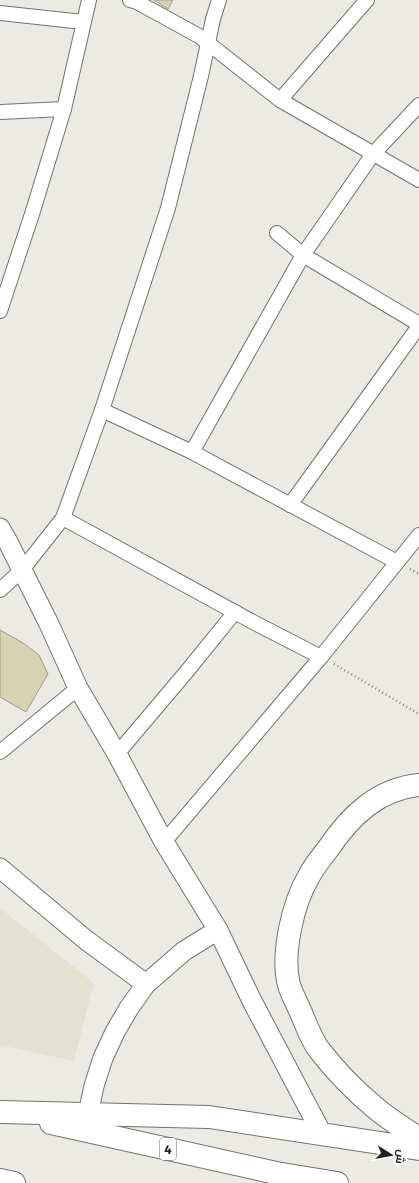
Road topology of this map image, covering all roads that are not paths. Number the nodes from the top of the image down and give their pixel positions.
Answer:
1 (89, 0) edge
2 (130, 0) edge
3 (219, 0) edge
4 (366, 0) edge
5 (0, 13) edge
6 (83, 22) junction
7 (207, 42) junction
8 (280, 100) junction
9 (419, 105) edge
10 (64, 109) junction
11 (0, 112) edge
12 (373, 154) junction
13 (419, 180) edge
14 (277, 233) dead end
15 (303, 254) junction
16 (0, 311) edge
17 (419, 325) edge
18 (102, 410) junction
19 (192, 452) junction
20 (290, 505) junction
21 (63, 518) junction
22 (0, 528) edge
23 (419, 535) edge
24 (397, 562) junction
25 (22, 570) junction
26 (0, 590) edge
27 (235, 612) junction
28 (321, 657) junction
29 (78, 688) junction
30 (0, 752) edge
31 (117, 754) junction
32 (419, 785) edge
33 (164, 842) junction
34 (0, 868) edge
35 (218, 930) junction
36 (146, 984) junction
37 (1, 1112) edge
38 (88, 1114) junction
39 (322, 1134) junction
40 (419, 1139) edge
41 (419, 1149) edge
42 (0, 1180) edge
43 (14, 1183) edge
44 (337, 1183) edge

1 - 6 street
2 - 7 street
3 - 7 street
4 - 8 street
5 - 6 street
6 - 10 street
7 - 8 street
7 - 18 street
8 - 12 street
9 - 12 street
10 - 11 street
10 - 16 street
12 - 13 street
12 - 15 street
14 - 15 street
15 - 17 street
15 - 19 street
17 - 20 street
18 - 19 street
18 - 21 street
19 - 20 street
20 - 24 street
21 - 25 street
21 - 27 street
22 - 25 street
23 - 24 street
24 - 28 street
25 - 26 street
25 - 29 street
27 - 28 street
27 - 31 street
28 - 33 street
29 - 30 street
29 - 31 street
31 - 33 street
32 - 40 highway
33 - 35 street
34 - 36 street
35 - 36 street
35 - 39 street
36 - 38 street
37 - 38 highway
37 - 44 highway, 4
38 - 39 highway
39 - 41 highway
42 - 43 highway

